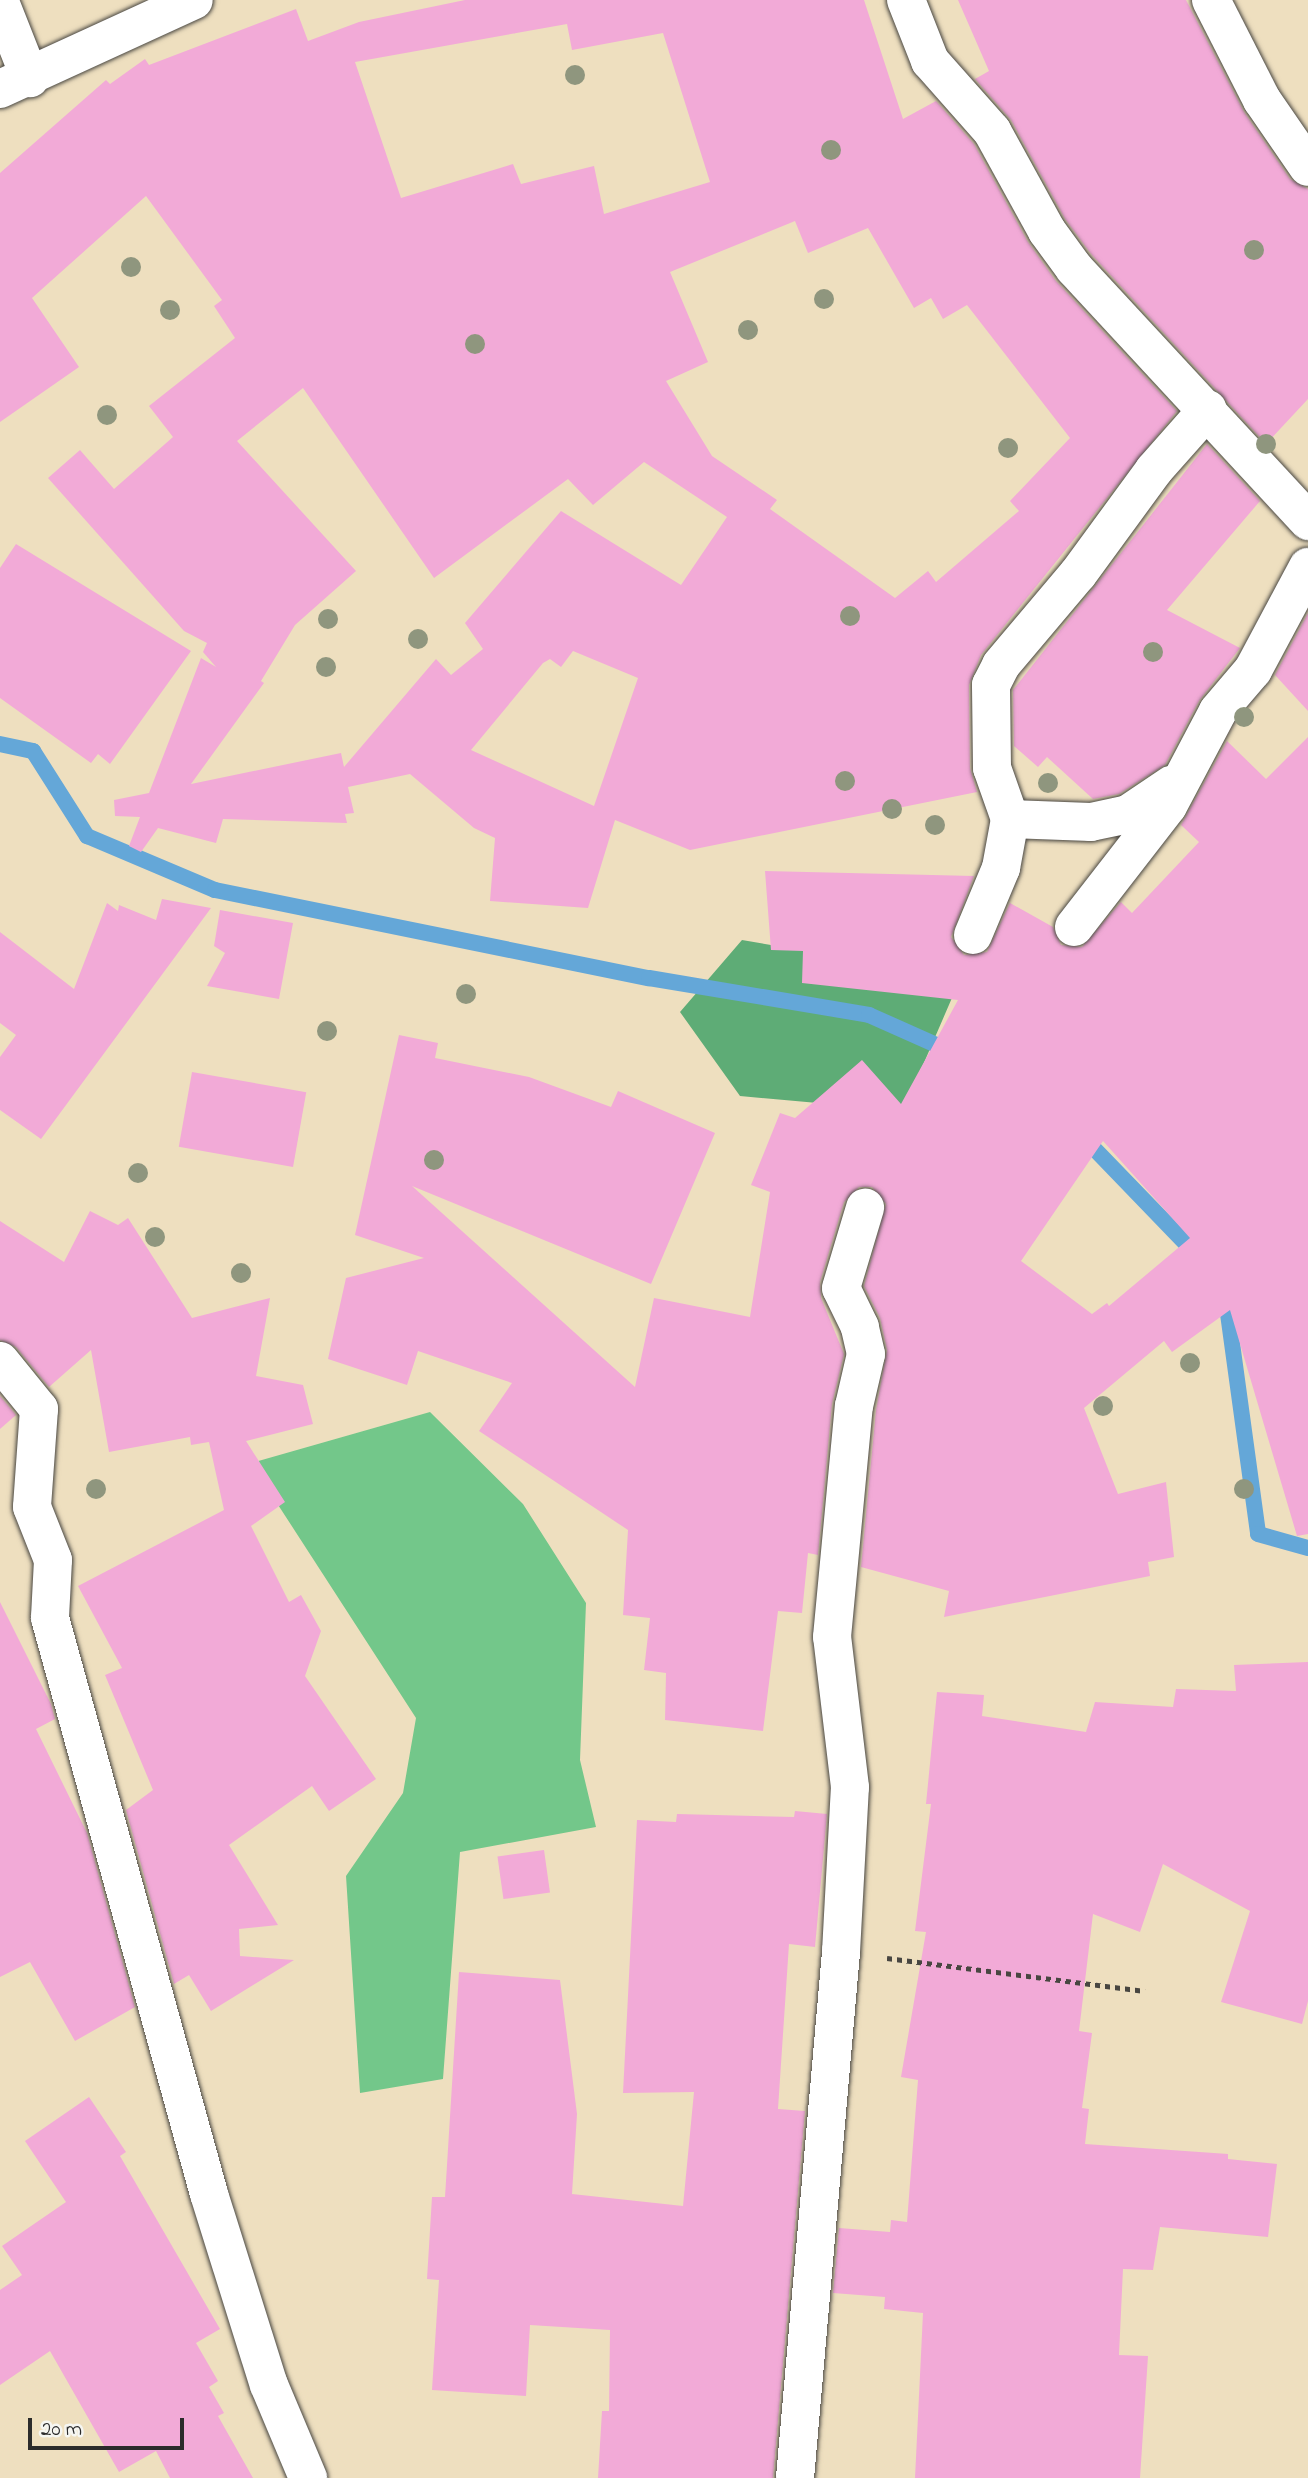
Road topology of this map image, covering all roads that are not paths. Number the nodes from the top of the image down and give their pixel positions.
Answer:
1 (194, 0) edge
2 (906, 0) edge
3 (1211, 0) edge
4 (0, 2) edge
5 (15, 84) edge
6 (1308, 167) edge
7 (1209, 409) junction
8 (1308, 521) edge
9 (1308, 567) edge
10 (1190, 766) junction
11 (1010, 819) junction
12 (1074, 927) dead end
13 (973, 935) dead end
14 (865, 1208) dead end
15 (0, 1361) edge
16 (308, 2478) edge
17 (795, 2478) edge

1 - 5 street
2 - 7 street
3 - 6 street
4 - 5 street
7 - 8 street
7 - 11 street
9 - 10 street
10 - 11 street
10 - 12 street
11 - 13 street
14 - 17 street
15 - 16 street

